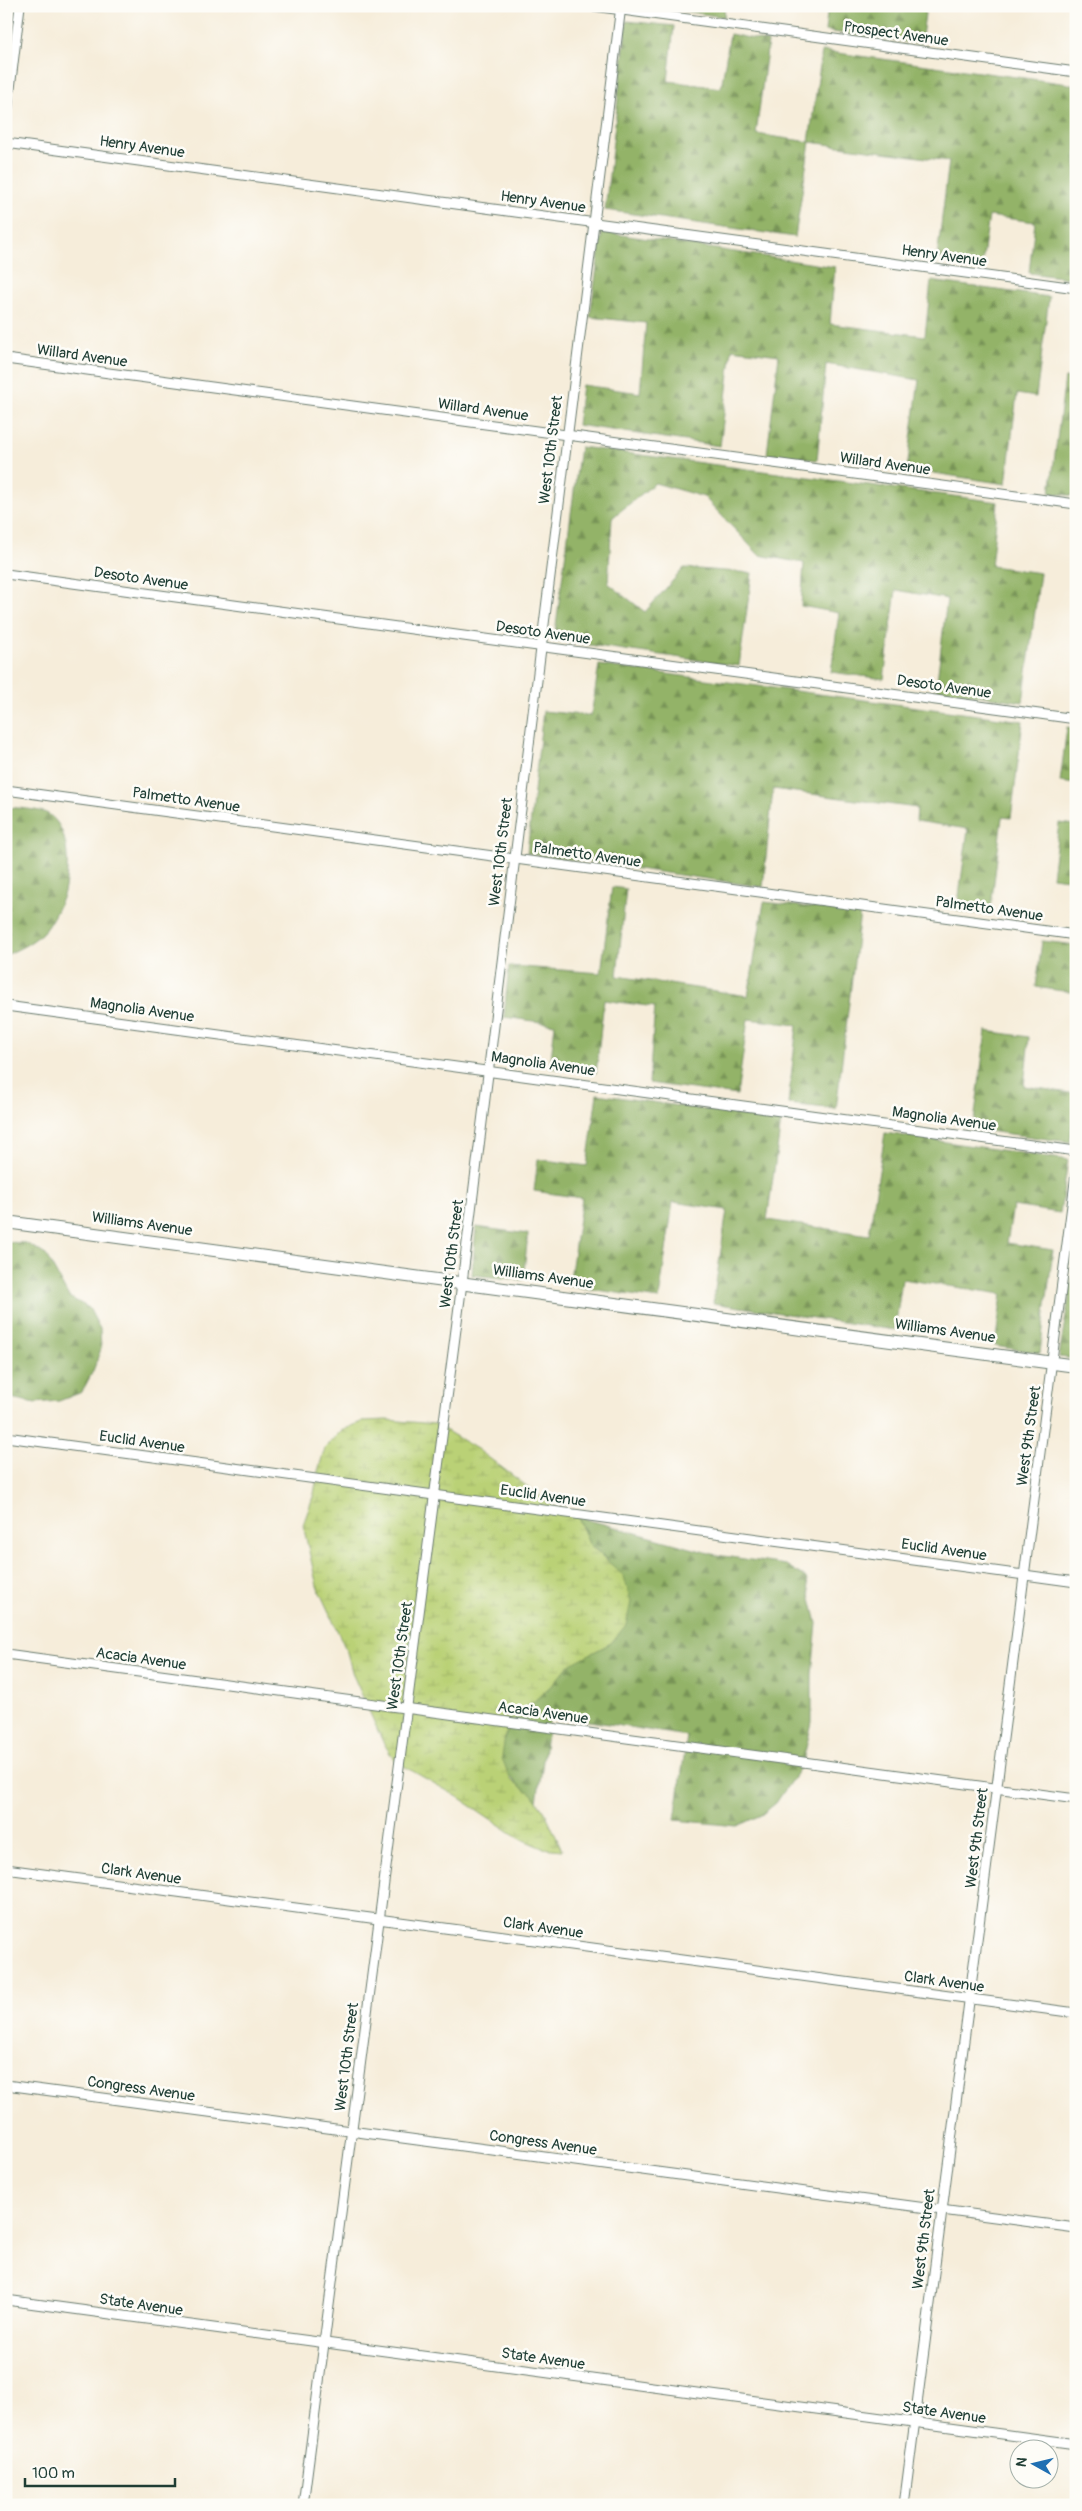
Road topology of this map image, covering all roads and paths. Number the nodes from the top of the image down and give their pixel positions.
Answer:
1 (20, 6) edge
2 (593, 6) edge
3 (620, 8) edge
4 (1076, 72) edge
5 (6, 122) edge
6 (6, 143) edge
7 (594, 222) junction
8 (1076, 288) edge
9 (6, 359) edge
10 (567, 435) junction
11 (1076, 504) edge
12 (6, 574) edge
13 (541, 646) junction
14 (1076, 719) edge
15 (6, 790) edge
16 (514, 859) junction
17 (1076, 935) edge
18 (6, 1006) edge
19 (488, 1071) junction
20 (1076, 1151) edge
21 (1076, 1174) edge
22 (6, 1222) edge
23 (462, 1283) junction
24 (1053, 1362) junction
25 (1076, 1366) edge
26 (6, 1437) edge
27 (435, 1495) junction
28 (1025, 1575) junction
29 (1076, 1582) edge
30 (6, 1654) edge
31 (407, 1708) junction
32 (997, 1788) junction
33 (1076, 1799) edge
34 (6, 1870) edge
35 (379, 1920) junction
36 (969, 1999) junction
37 (1076, 2014) edge
38 (6, 2085) edge
39 (352, 2131) junction
40 (942, 2210) junction
41 (1076, 2228) edge
42 (6, 2300) edge
43 (324, 2343) junction
44 (915, 2423) junction
45 (1076, 2444) edge
46 (303, 2505) edge
47 (904, 2505) edge

1 - 5 street
2 - 3 street, Prospect Avenue
3 - 4 street, Prospect Avenue
3 - 7 street, West 10th Street
6 - 7 street, Henry Avenue
7 - 8 street, Henry Avenue
7 - 10 street, West 10th Street
9 - 10 street, Willard Avenue
10 - 11 street, Willard Avenue
10 - 13 street, West 10th Street
12 - 13 street, Desoto Avenue
13 - 14 street, Desoto Avenue
13 - 16 street, West 10th Street
15 - 16 street, Palmetto Avenue
16 - 17 street, Palmetto Avenue
16 - 19 street, West 10th Street
18 - 19 street, Magnolia Avenue
19 - 20 street, Magnolia Avenue
19 - 23 street, West 10th Street
21 - 24 street, West 9th Street
22 - 23 street, Williams Avenue
23 - 24 street, Williams Avenue
23 - 27 street, West 10th Street
24 - 25 street, Williams Avenue
24 - 28 street, West 9th Street
26 - 27 street, Euclid Avenue
27 - 28 street, Euclid Avenue
27 - 31 street, West 10th Street
28 - 29 street, Euclid Avenue
28 - 32 street, West 9th Street
30 - 31 street, Acacia Avenue
31 - 32 street, Acacia Avenue
31 - 35 street, West 10th Street
32 - 33 street, Acacia Avenue
32 - 36 street, West 9th Street
34 - 35 street, Clark Avenue
35 - 36 street, Clark Avenue
35 - 39 street, West 10th Street
36 - 37 street, Clark Avenue
36 - 40 street, West 9th Street
38 - 39 street, Congress Avenue
39 - 40 street, Congress Avenue
39 - 43 street, West 10th Street
40 - 41 street, Congress Avenue
40 - 44 street, West 9th Street
42 - 43 street, State Avenue
43 - 44 street, State Avenue
43 - 46 street, West 10th Street
44 - 45 street, State Avenue
44 - 47 street, West 9th Street

